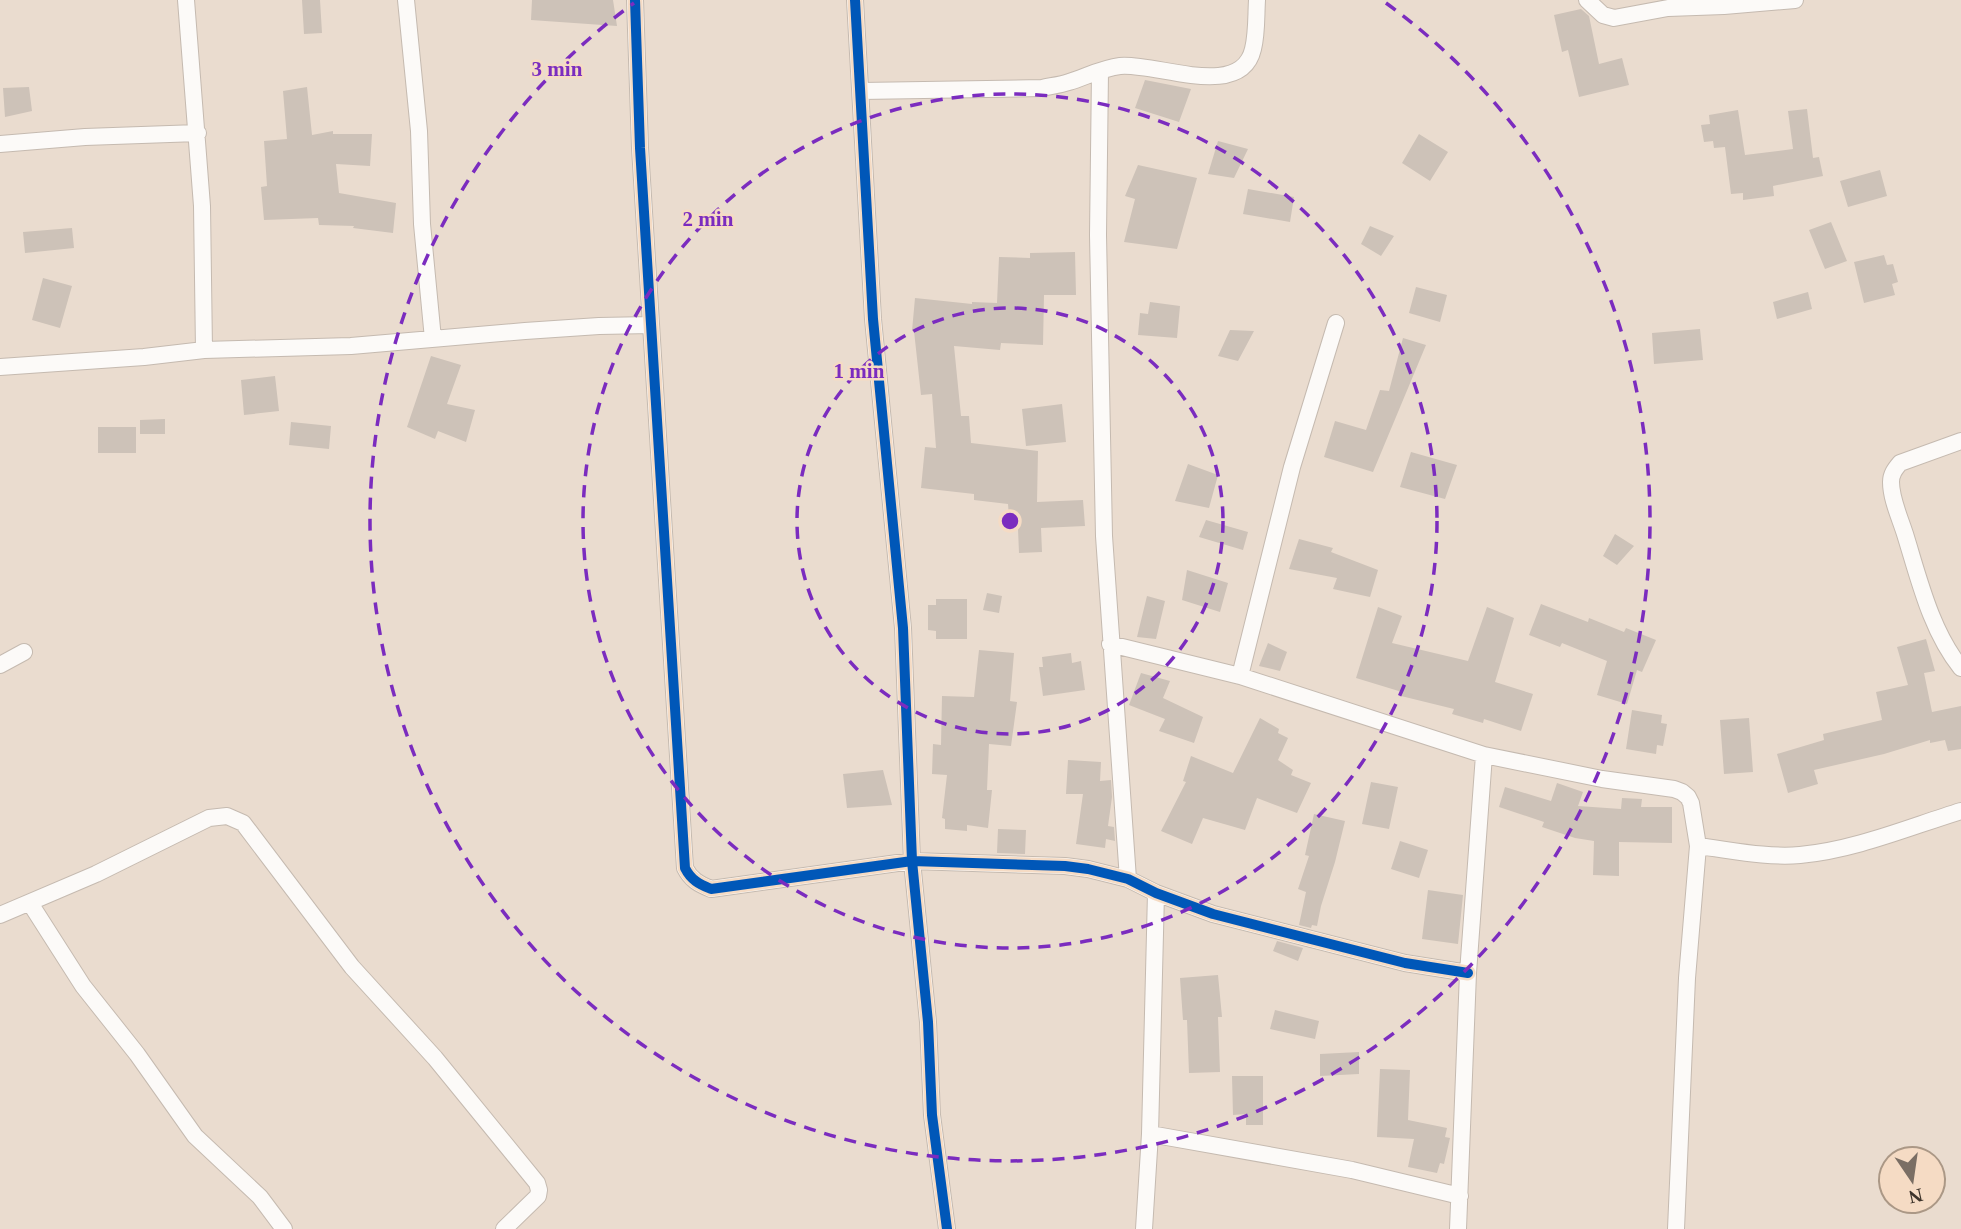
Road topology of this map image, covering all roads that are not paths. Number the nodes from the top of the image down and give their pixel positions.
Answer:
1 (186, 0) edge
2 (406, 0) edge
3 (635, 0) edge
4 (855, 0) edge
5 (1258, 0) edge
6 (1587, 0) edge
7 (1795, 0) edge
8 (1100, 72) junction
9 (861, 91) junction
10 (198, 133) junction
11 (0, 144) edge
12 (1336, 323) dead end
13 (651, 325) junction
14 (433, 339) junction
15 (204, 350) junction
16 (0, 367) edge
17 (1961, 441) edge
18 (1110, 644) junction
19 (24, 652) dead end
20 (0, 665) edge
21 (1961, 668) edge
22 (1240, 676) junction
23 (1484, 755) junction
24 (1961, 811) edge
25 (1698, 846) junction
26 (912, 861) junction
27 (1128, 879) junction
28 (1156, 893) junction
29 (30, 903) junction
30 (0, 915) edge
31 (1468, 973) junction
32 (1150, 1134) junction
33 (1460, 1196) junction
34 (284, 1229) edge
35 (505, 1229) edge
36 (947, 1229) edge
37 (1143, 1229) edge
38 (1458, 1229) edge
39 (1676, 1229) edge

1 - 10 street
2 - 14 street
3 - 13 street
4 - 9 street
5 - 8 street
6 - 7 street
8 - 9 street
8 - 18 street
9 - 26 street
10 - 11 street
10 - 15 street
12 - 22 street
13 - 14 street
13 - 26 street
14 - 15 street
15 - 16 street
17 - 21 street
18 - 22 street
18 - 27 street
19 - 20 street
22 - 23 street
23 - 25 street
23 - 31 street
24 - 25 street
25 - 39 street
26 - 27 street
26 - 36 street
27 - 28 street
28 - 31 street
28 - 32 street
29 - 30 street
29 - 34 street
29 - 35 street
31 - 33 street
32 - 33 street
32 - 37 street
33 - 38 street

